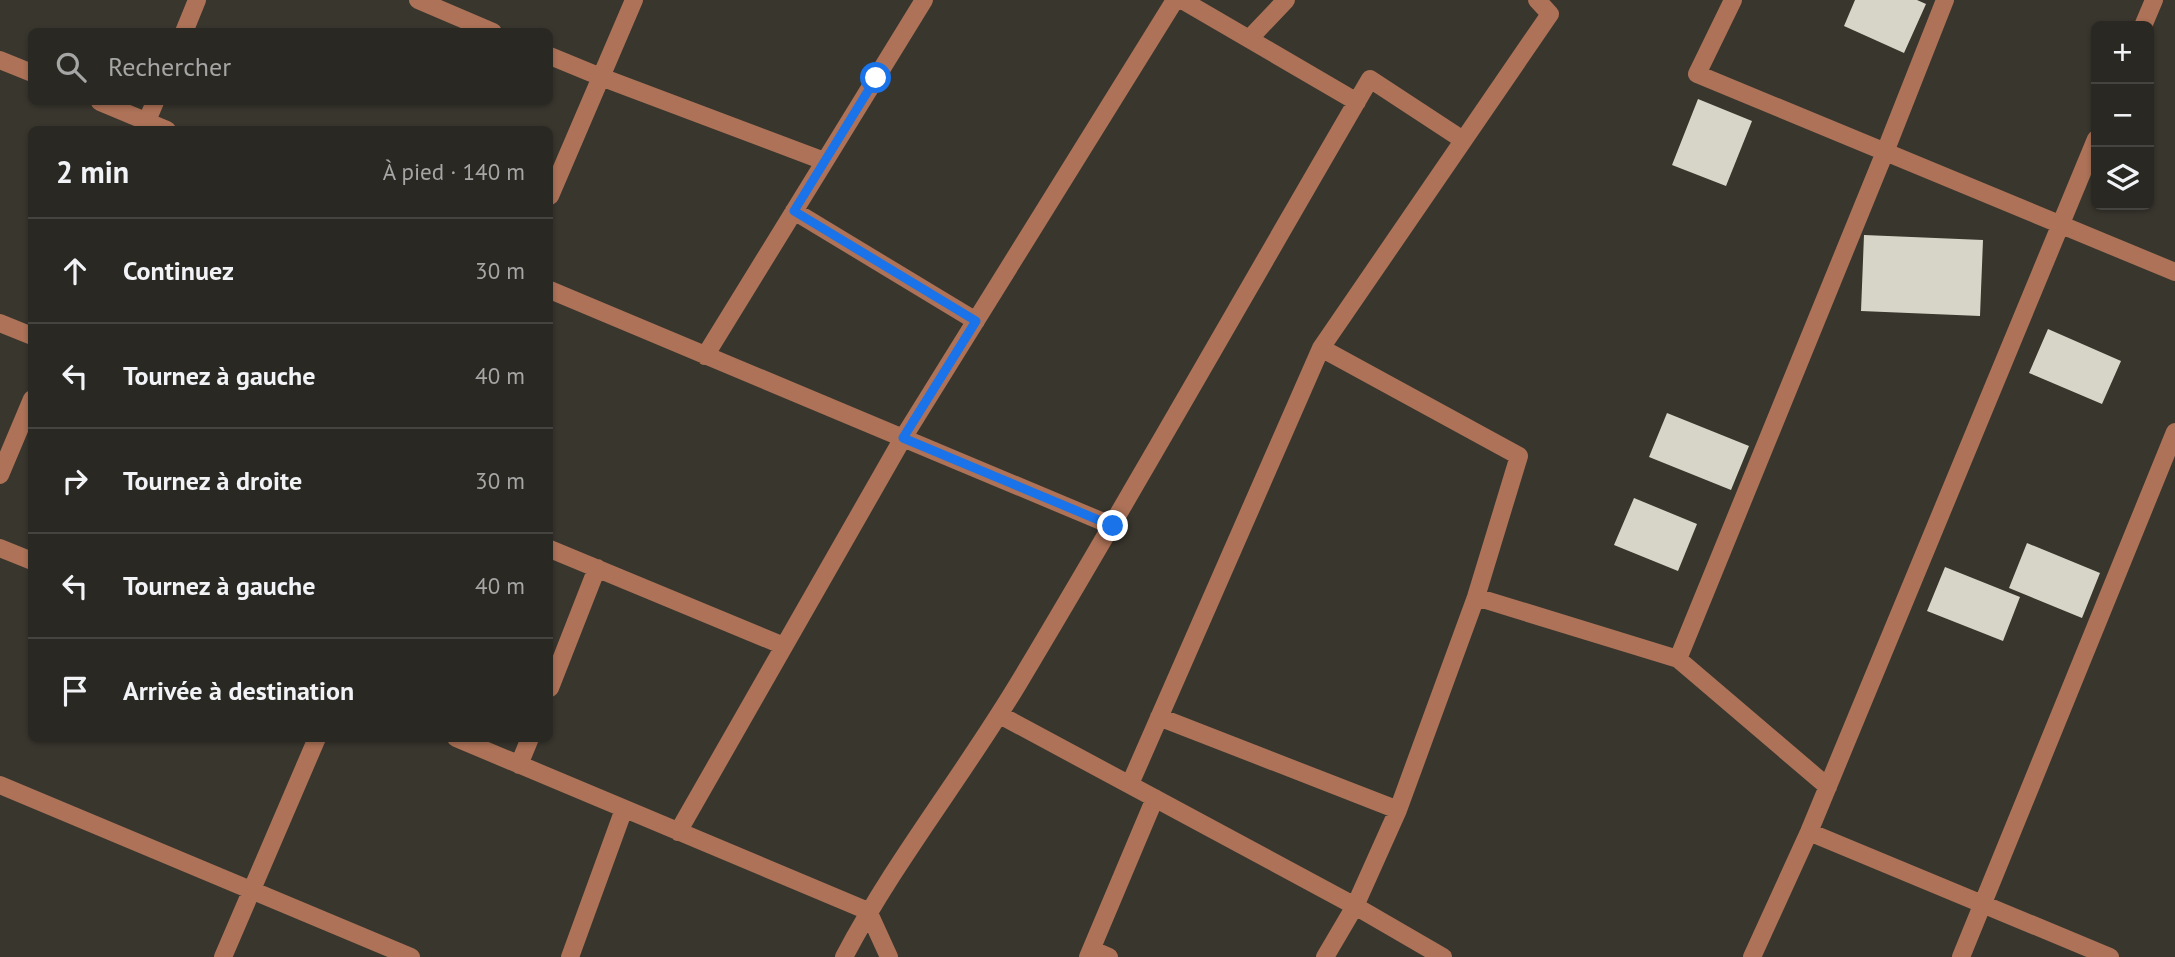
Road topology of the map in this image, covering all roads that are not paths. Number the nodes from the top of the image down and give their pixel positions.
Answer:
1 (197, 0) edge
2 (419, 0) edge
3 (634, 0) edge
4 (924, 0) edge
5 (1175, 0) edge
6 (1182, 0) edge
7 (1286, 0) edge
8 (1537, 0) edge
9 (1732, 0) edge
10 (1945, 0) edge
11 (2154, 0) edge
12 (2145, 21) edge
13 (186, 28) edge
14 (484, 28) edge
15 (1249, 39) junction
16 (553, 56) edge
17 (0, 60) edge
18 (28, 71) edge
19 (601, 77) junction
20 (1357, 102) junction
21 (106, 105) edge
22 (154, 105) edge
23 (145, 125) edge
24 (1463, 140) junction
25 (2093, 147) edge
26 (1885, 152) junction
27 (824, 161) junction
28 (553, 189) edge
29 (794, 211) junction
30 (2061, 225) junction
31 (2175, 272) edge
32 (553, 291) edge
33 (976, 321) junction
34 (0, 323) edge
35 (28, 334) edge
36 (1321, 348) junction
37 (705, 356) junction
38 (28, 408) edge
39 (2175, 432) edge
40 (903, 438) junction
41 (0, 475) edge
42 (1113, 526) junction
43 (0, 548) edge
44 (553, 550) edge
45 (28, 559) edge
46 (597, 568) junction
47 (1476, 597) junction
48 (784, 646) junction
49 (1678, 659) junction
50 (553, 680) edge
51 (1000, 715) junction
52 (1158, 717) junction
53 (315, 742) edge
54 (465, 742) edge
55 (528, 742) edge
56 (519, 765) junction
57 (1130, 784) junction
58 (0, 785) edge
59 (1828, 787) junction
60 (1155, 798) junction
61 (625, 809) junction
62 (1398, 810) junction
63 (678, 832) junction
64 (1809, 832) junction
65 (252, 890) junction
66 (1983, 904) junction
67 (1355, 906) junction
68 (868, 911) junction
69 (1096, 955) edge
70 (223, 957) edge
71 (411, 957) edge
72 (570, 957) edge
73 (844, 957) edge
74 (889, 957) edge
75 (1325, 957) edge
76 (1443, 957) edge
77 (1752, 957) edge
78 (1961, 957) edge
79 (2110, 957) edge

1 - 13 street
2 - 14 street
3 - 19 street
4 - 27 street
5 - 33 street
6 - 15 street
7 - 15 street
8 - 24 street
9 - 26 street
10 - 26 street
11 - 12 street
15 - 20 street
16 - 19 street
17 - 18 street
19 - 27 street
19 - 28 street
20 - 24 street
20 - 42 street
21 - 23 street
22 - 23 street
24 - 36 street
25 - 30 street
26 - 30 street
26 - 49 street
27 - 29 street
29 - 33 street
29 - 37 street
30 - 31 street
30 - 59 street
32 - 37 street
33 - 40 street
34 - 35 street
36 - 47 street
36 - 52 street
37 - 40 street
38 - 41 street
39 - 66 street
40 - 42 street
40 - 48 street
42 - 51 street
43 - 45 street
44 - 46 street
46 - 48 street
46 - 50 street
47 - 49 street
47 - 62 street
48 - 63 street
49 - 59 street
51 - 57 street
51 - 68 street
52 - 57 street
52 - 62 street
53 - 65 street
54 - 56 street
55 - 56 street
56 - 61 street
57 - 60 street
58 - 65 street
59 - 64 street
60 - 67 street
60 - 69 street
61 - 63 street
61 - 72 street
62 - 67 street
63 - 68 street
64 - 66 street
64 - 77 street
65 - 70 street
65 - 71 street
66 - 78 street
66 - 79 street
67 - 75 street
67 - 76 street
68 - 73 street
68 - 74 street

